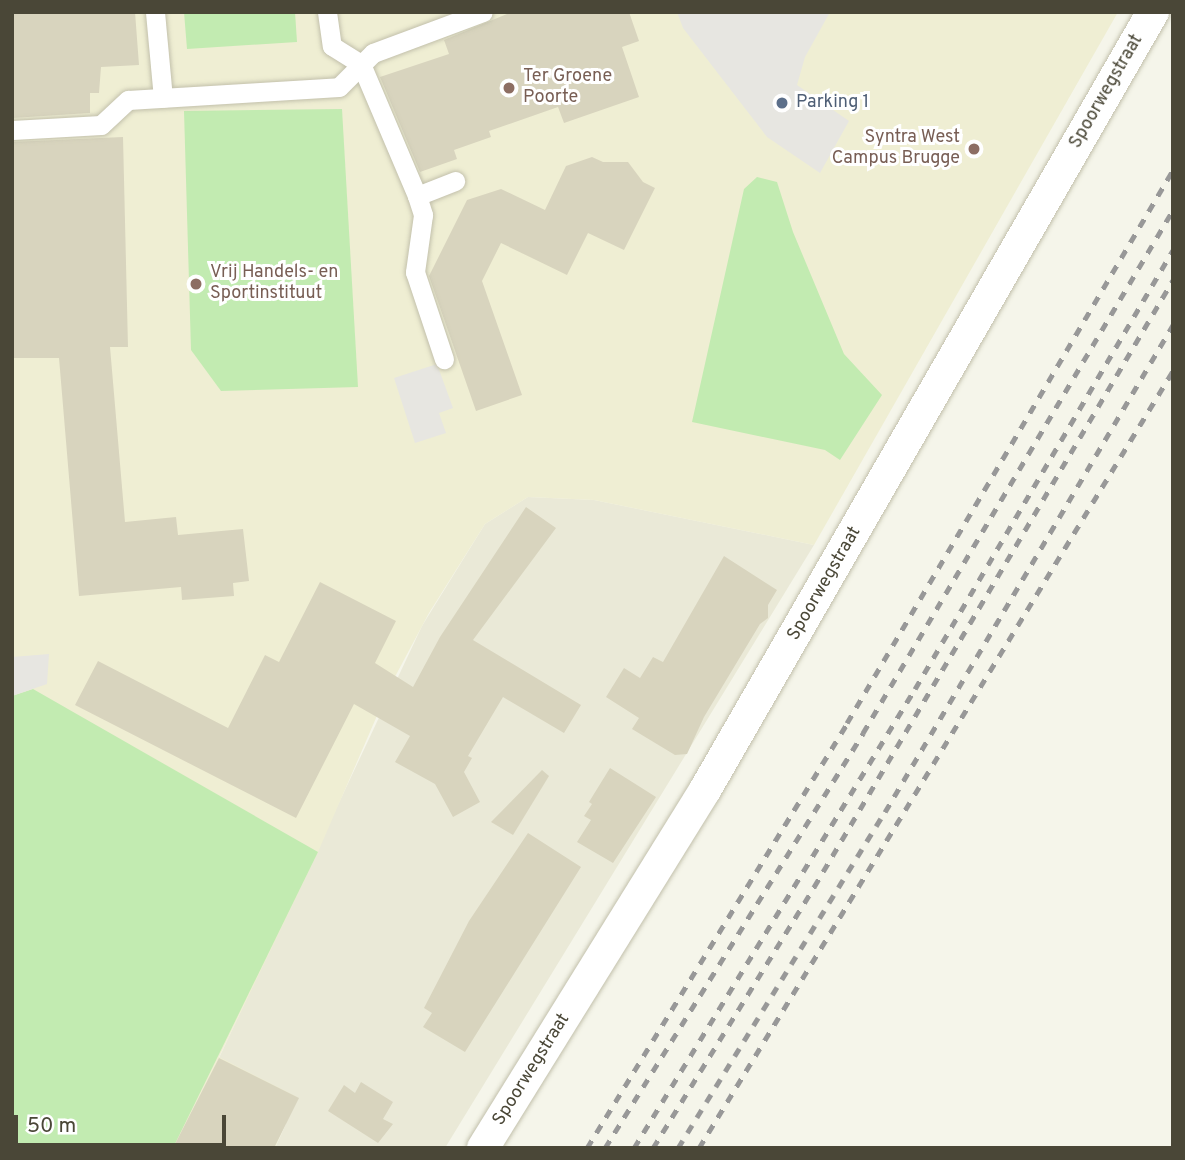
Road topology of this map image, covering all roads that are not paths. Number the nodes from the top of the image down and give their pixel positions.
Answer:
1 (155, 12) edge
2 (327, 12) edge
3 (483, 12) edge
4 (1153, 12) edge
5 (361, 64) junction
6 (163, 98) junction
7 (12, 130) edge
8 (456, 181) dead end
9 (417, 196) junction
10 (444, 359) dead end
11 (483, 1148) edge

1 - 6 street
2 - 5 street
3 - 5 street
4 - 11 street, Spoorwegstraat
5 - 6 street
5 - 9 street
6 - 7 street
8 - 9 street
9 - 10 street

